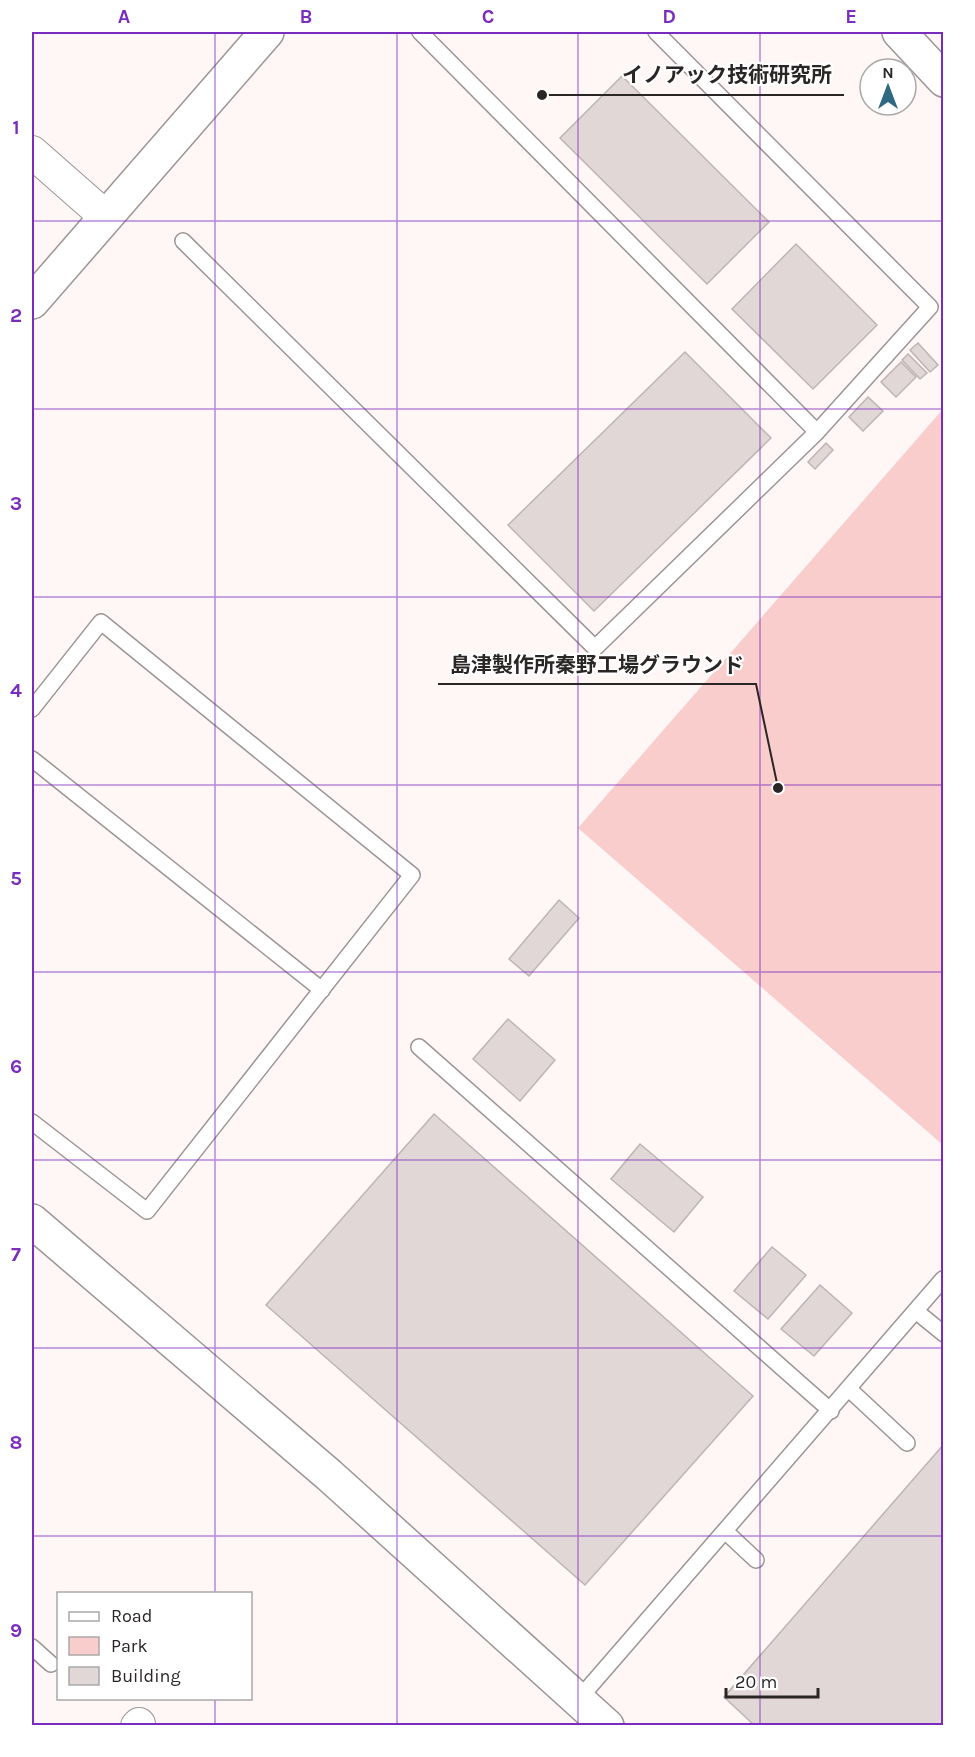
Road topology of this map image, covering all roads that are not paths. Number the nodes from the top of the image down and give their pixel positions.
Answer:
1 (267, 32) edge
2 (420, 32) edge
3 (656, 32) edge
4 (899, 32) edge
5 (944, 80) edge
6 (32, 152) edge
7 (106, 217) junction
8 (183, 241) dead end
9 (32, 302) edge
10 (817, 432) junction
11 (32, 709) edge
12 (32, 759) edge
13 (322, 990) junction
14 (419, 1047) dead end
15 (32, 1122) edge
16 (32, 1221) edge
17 (943, 1279) edge
18 (917, 1312) junction
19 (944, 1334) edge
20 (850, 1390) junction
21 (831, 1411) junction
22 (907, 1443) dead end
23 (725, 1532) junction
24 (756, 1560) dead end
25 (32, 1647) edge
26 (51, 1664) dead end
27 (578, 1700) junction
28 (607, 1725) edge

1 - 7 street
2 - 10 lane
3 - 10 lane
4 - 5 street
6 - 7 street
7 - 9 street
8 - 10 lane
11 - 13 lane
12 - 13 lane
13 - 15 lane
14 - 21 lane
16 - 27 street
17 - 18 lane
18 - 19 lane
18 - 20 lane
20 - 21 lane
20 - 22 lane
21 - 23 lane
23 - 24 lane
23 - 27 lane
25 - 26 lane
27 - 28 street

